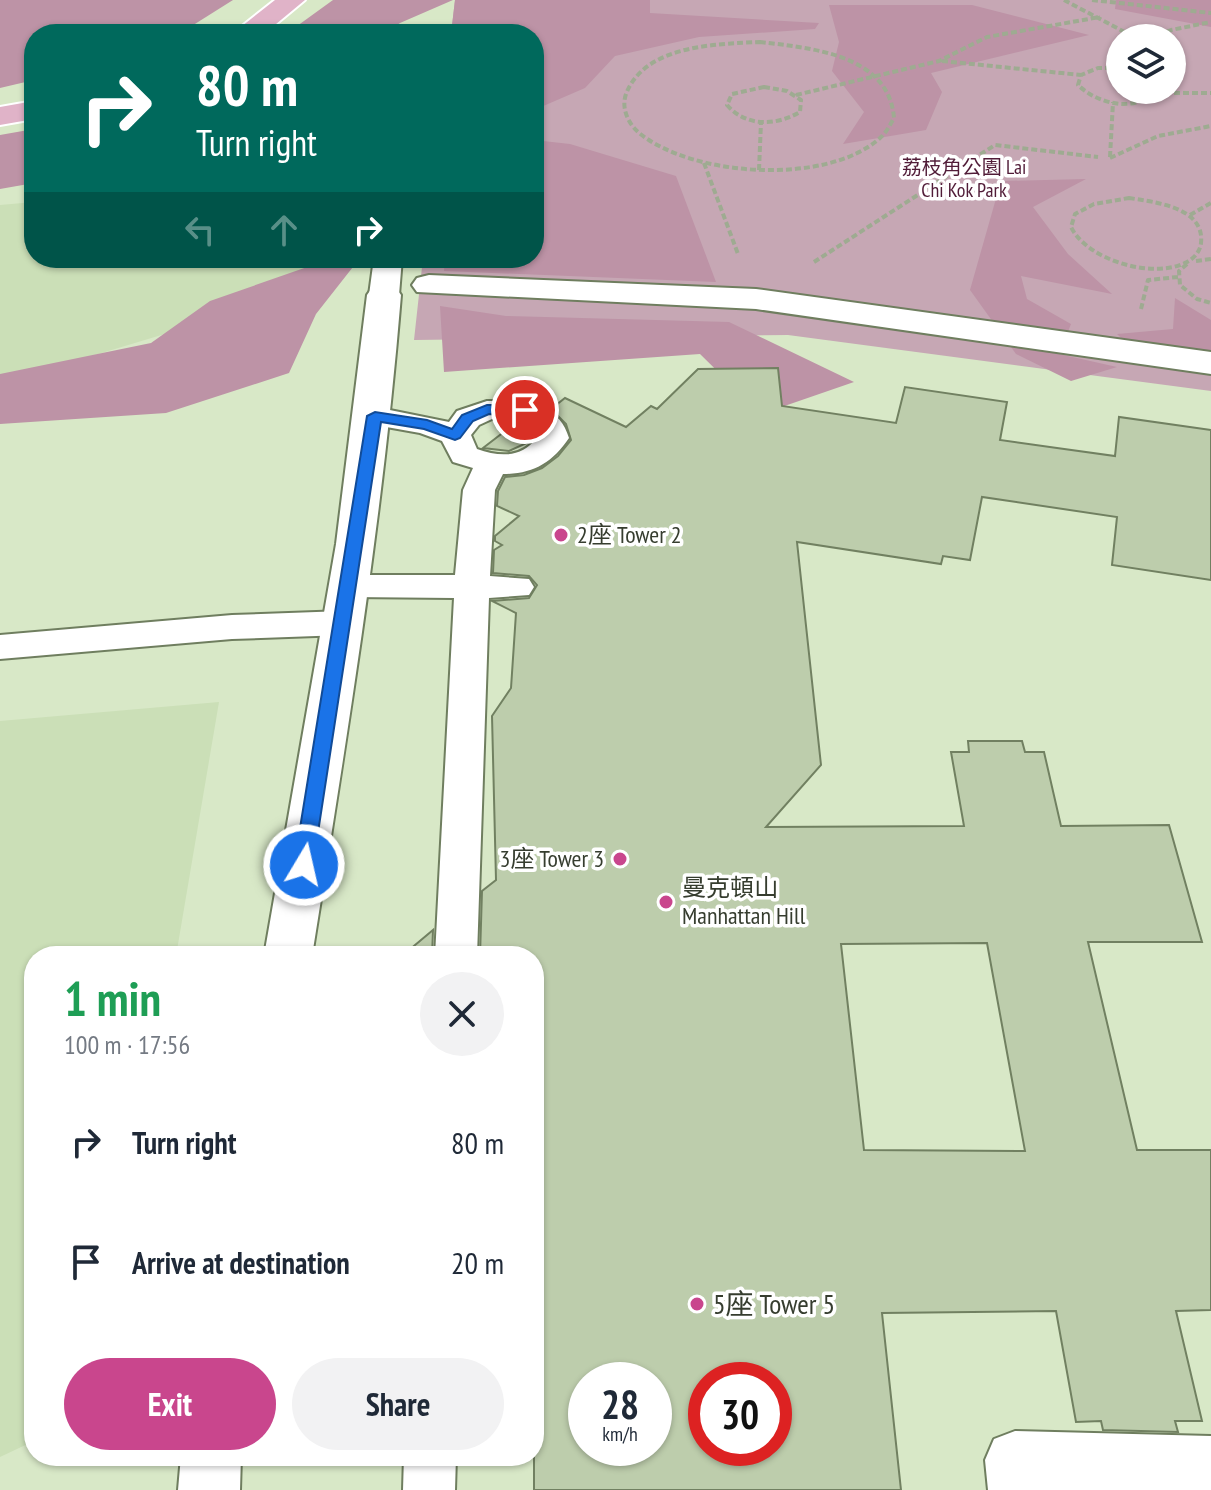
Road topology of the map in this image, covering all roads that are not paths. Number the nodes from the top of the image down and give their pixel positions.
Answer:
1 (292, 0) edge
2 (260, 24) edge
3 (24, 112) edge
4 (0, 116) edge
5 (386, 277) edge
6 (429, 285) dead end
7 (1211, 363) edge
8 (375, 416) junction
9 (455, 435) junction
10 (491, 465) junction
11 (472, 586) junction
12 (517, 587) dead end
13 (347, 605) junction
14 (0, 647) edge
15 (290, 946) edge
16 (456, 946) edge
17 (1211, 1465) edge
18 (210, 1466) edge
19 (430, 1466) edge
20 (209, 1490) edge
21 (429, 1490) edge
22 (1019, 1490) edge

1 - 2 main road
3 - 4 main road
5 - 8 street
6 - 7 street
8 - 9 lane
8 - 13 street
9 - 10 lane
9 - 10 lane
10 - 11 lane
11 - 12 lane
11 - 13 lane
11 - 16 lane
13 - 14 lane
13 - 15 street
17 - 22 street
18 - 20 street
19 - 21 lane

